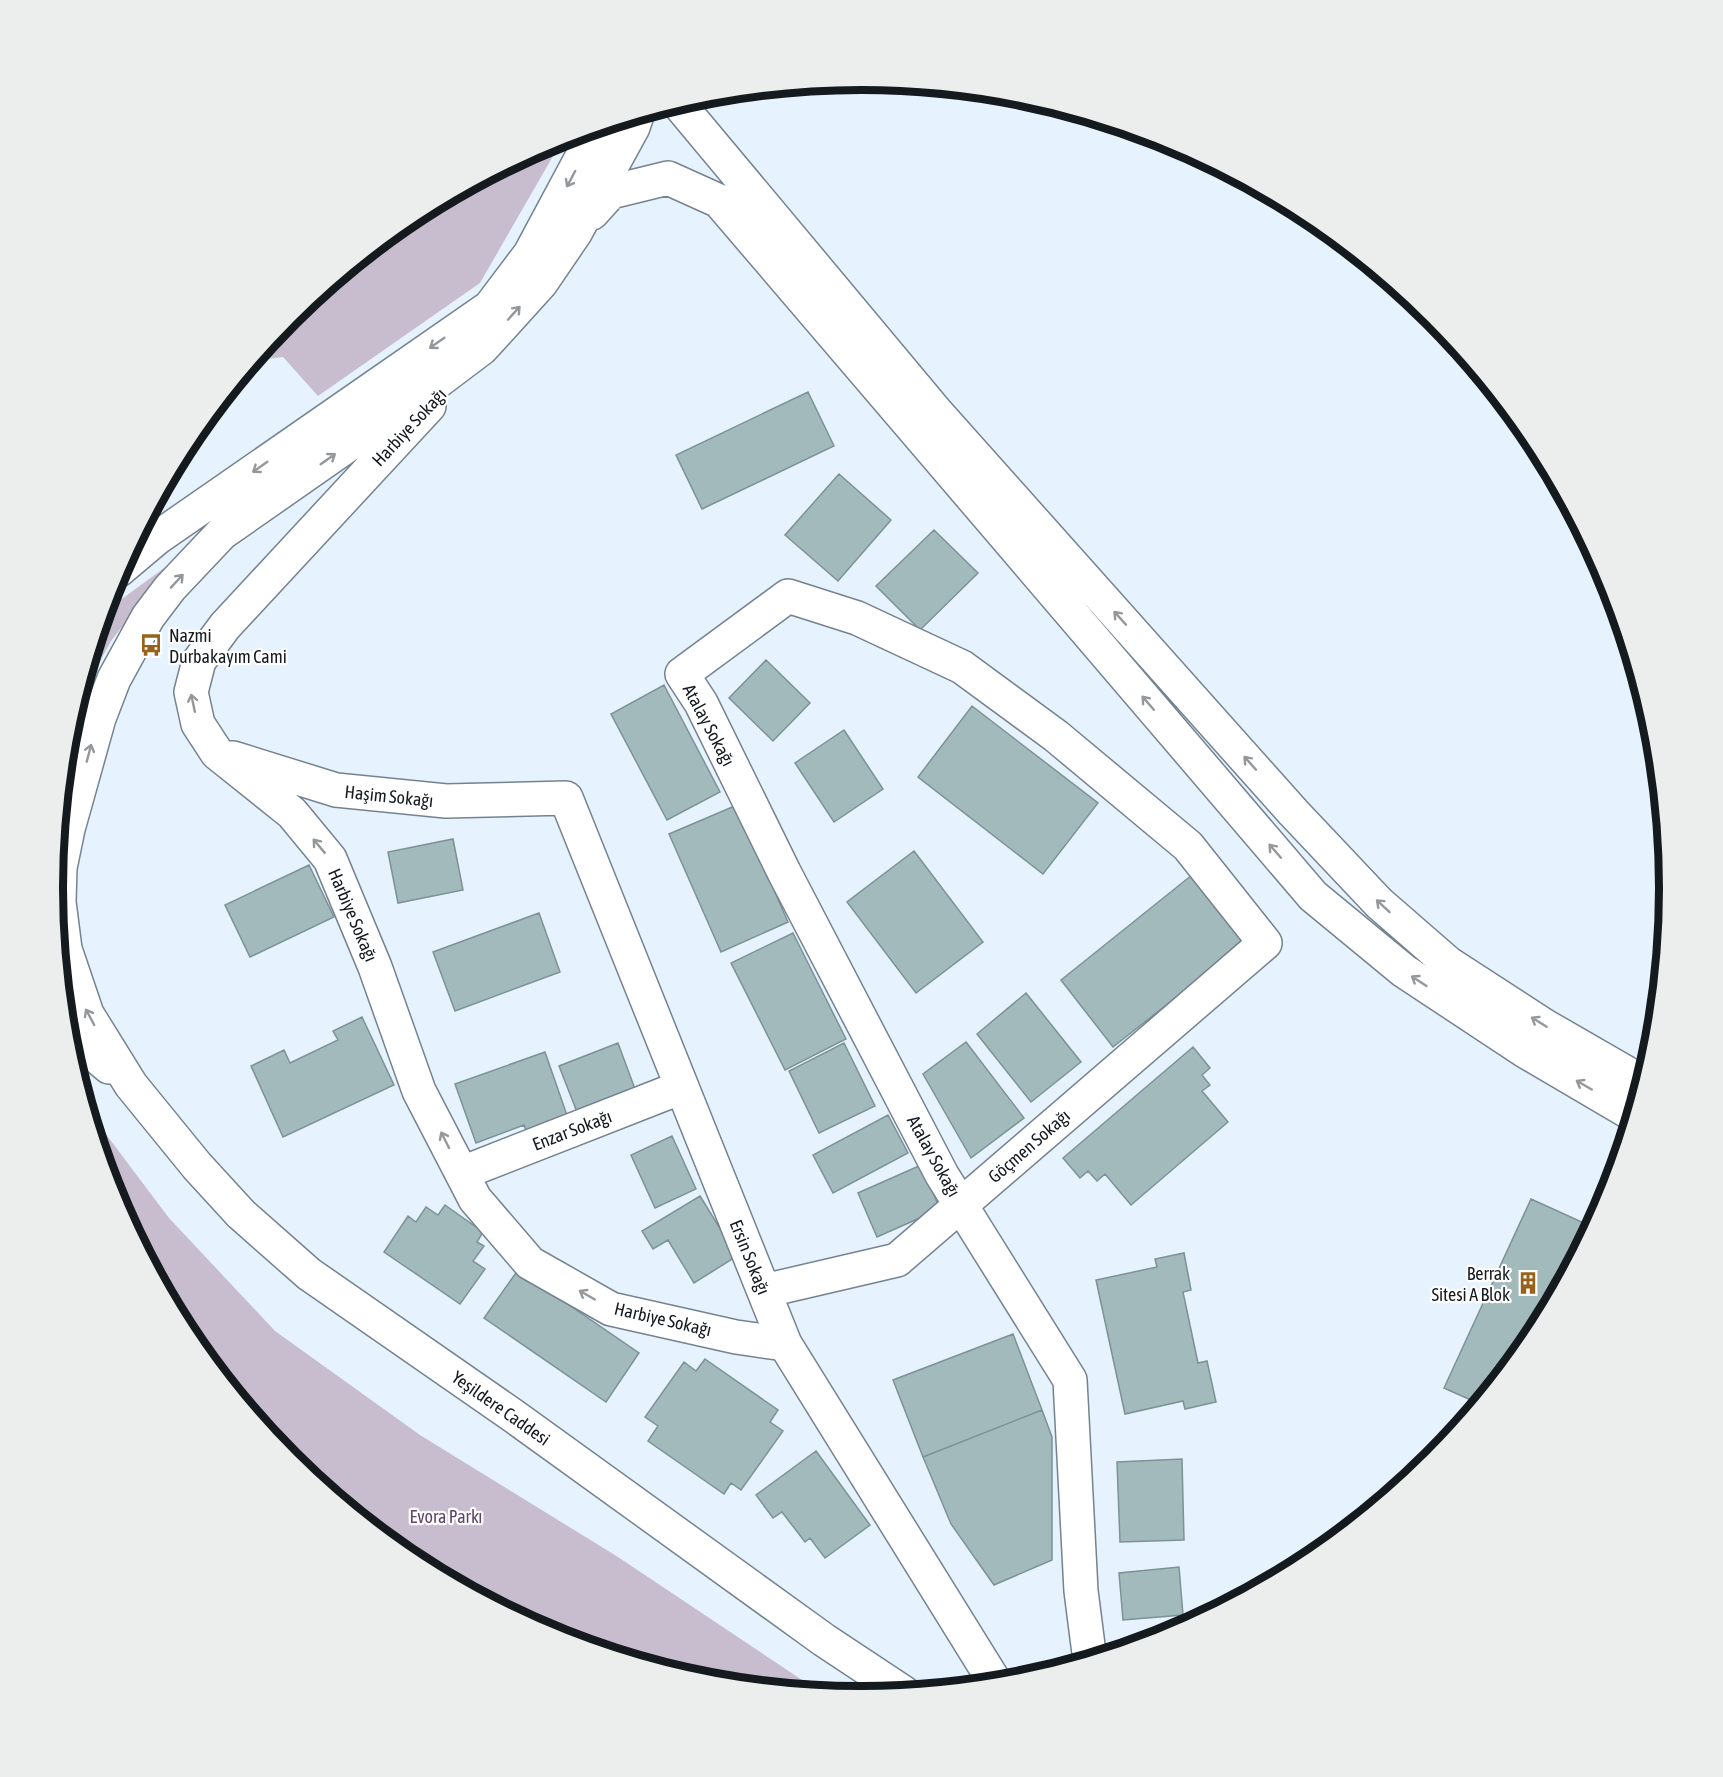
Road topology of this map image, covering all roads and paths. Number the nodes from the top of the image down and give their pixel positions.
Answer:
1 (684, 110) edge
2 (634, 123) edge
3 (593, 137) edge
4 (576, 233) junction
5 (482, 348) junction
6 (136, 556) edge
7 (682, 674) joint
8 (218, 753) junction
9 (566, 798) joint
10 (68, 807) edge
11 (68, 967) edge
12 (77, 1040) edge
13 (1637, 1079) edge
14 (131, 1085) junction
15 (682, 1087) junction
16 (1628, 1112) edge
17 (462, 1173) junction
18 (961, 1205) junction
19 (764, 1291) junction
20 (785, 1344) junction
21 (1089, 1654) edge
22 (991, 1676) edge
23 (893, 1686) edge

13 -> 1 street
2 - 4 street, Harbiye Sokağı
3 -> 6 street
5 -> 4 street, Harbiye Sokağı
16 -> 4 street
8 -> 5 street, Harbiye Sokağı
10 -> 5 street, Harbiye Sokağı
7 - 18 street, Atalay Sokağı
7 - 18 street, Göçmen Sokağı
8 - 9 street, Haşim Sokağı
17 -> 8 street, Harbiye Sokağı
9 - 15 street, Ersin Sokağı
14 -> 11 street, Harbiye Sokağı
12 - 14 street
14 - 23 street, Yeşildere Caddesi
15 - 17 street, Enzar Sokağı
15 - 19 street, Ersin Sokağı
20 -> 17 street, Harbiye Sokağı
18 - 19 street, Göçmen Sokağı
18 - 21 street, Atalay Sokağı
19 - 20 street, Ersin Sokağı
20 - 22 street, Ersin Sokağı

